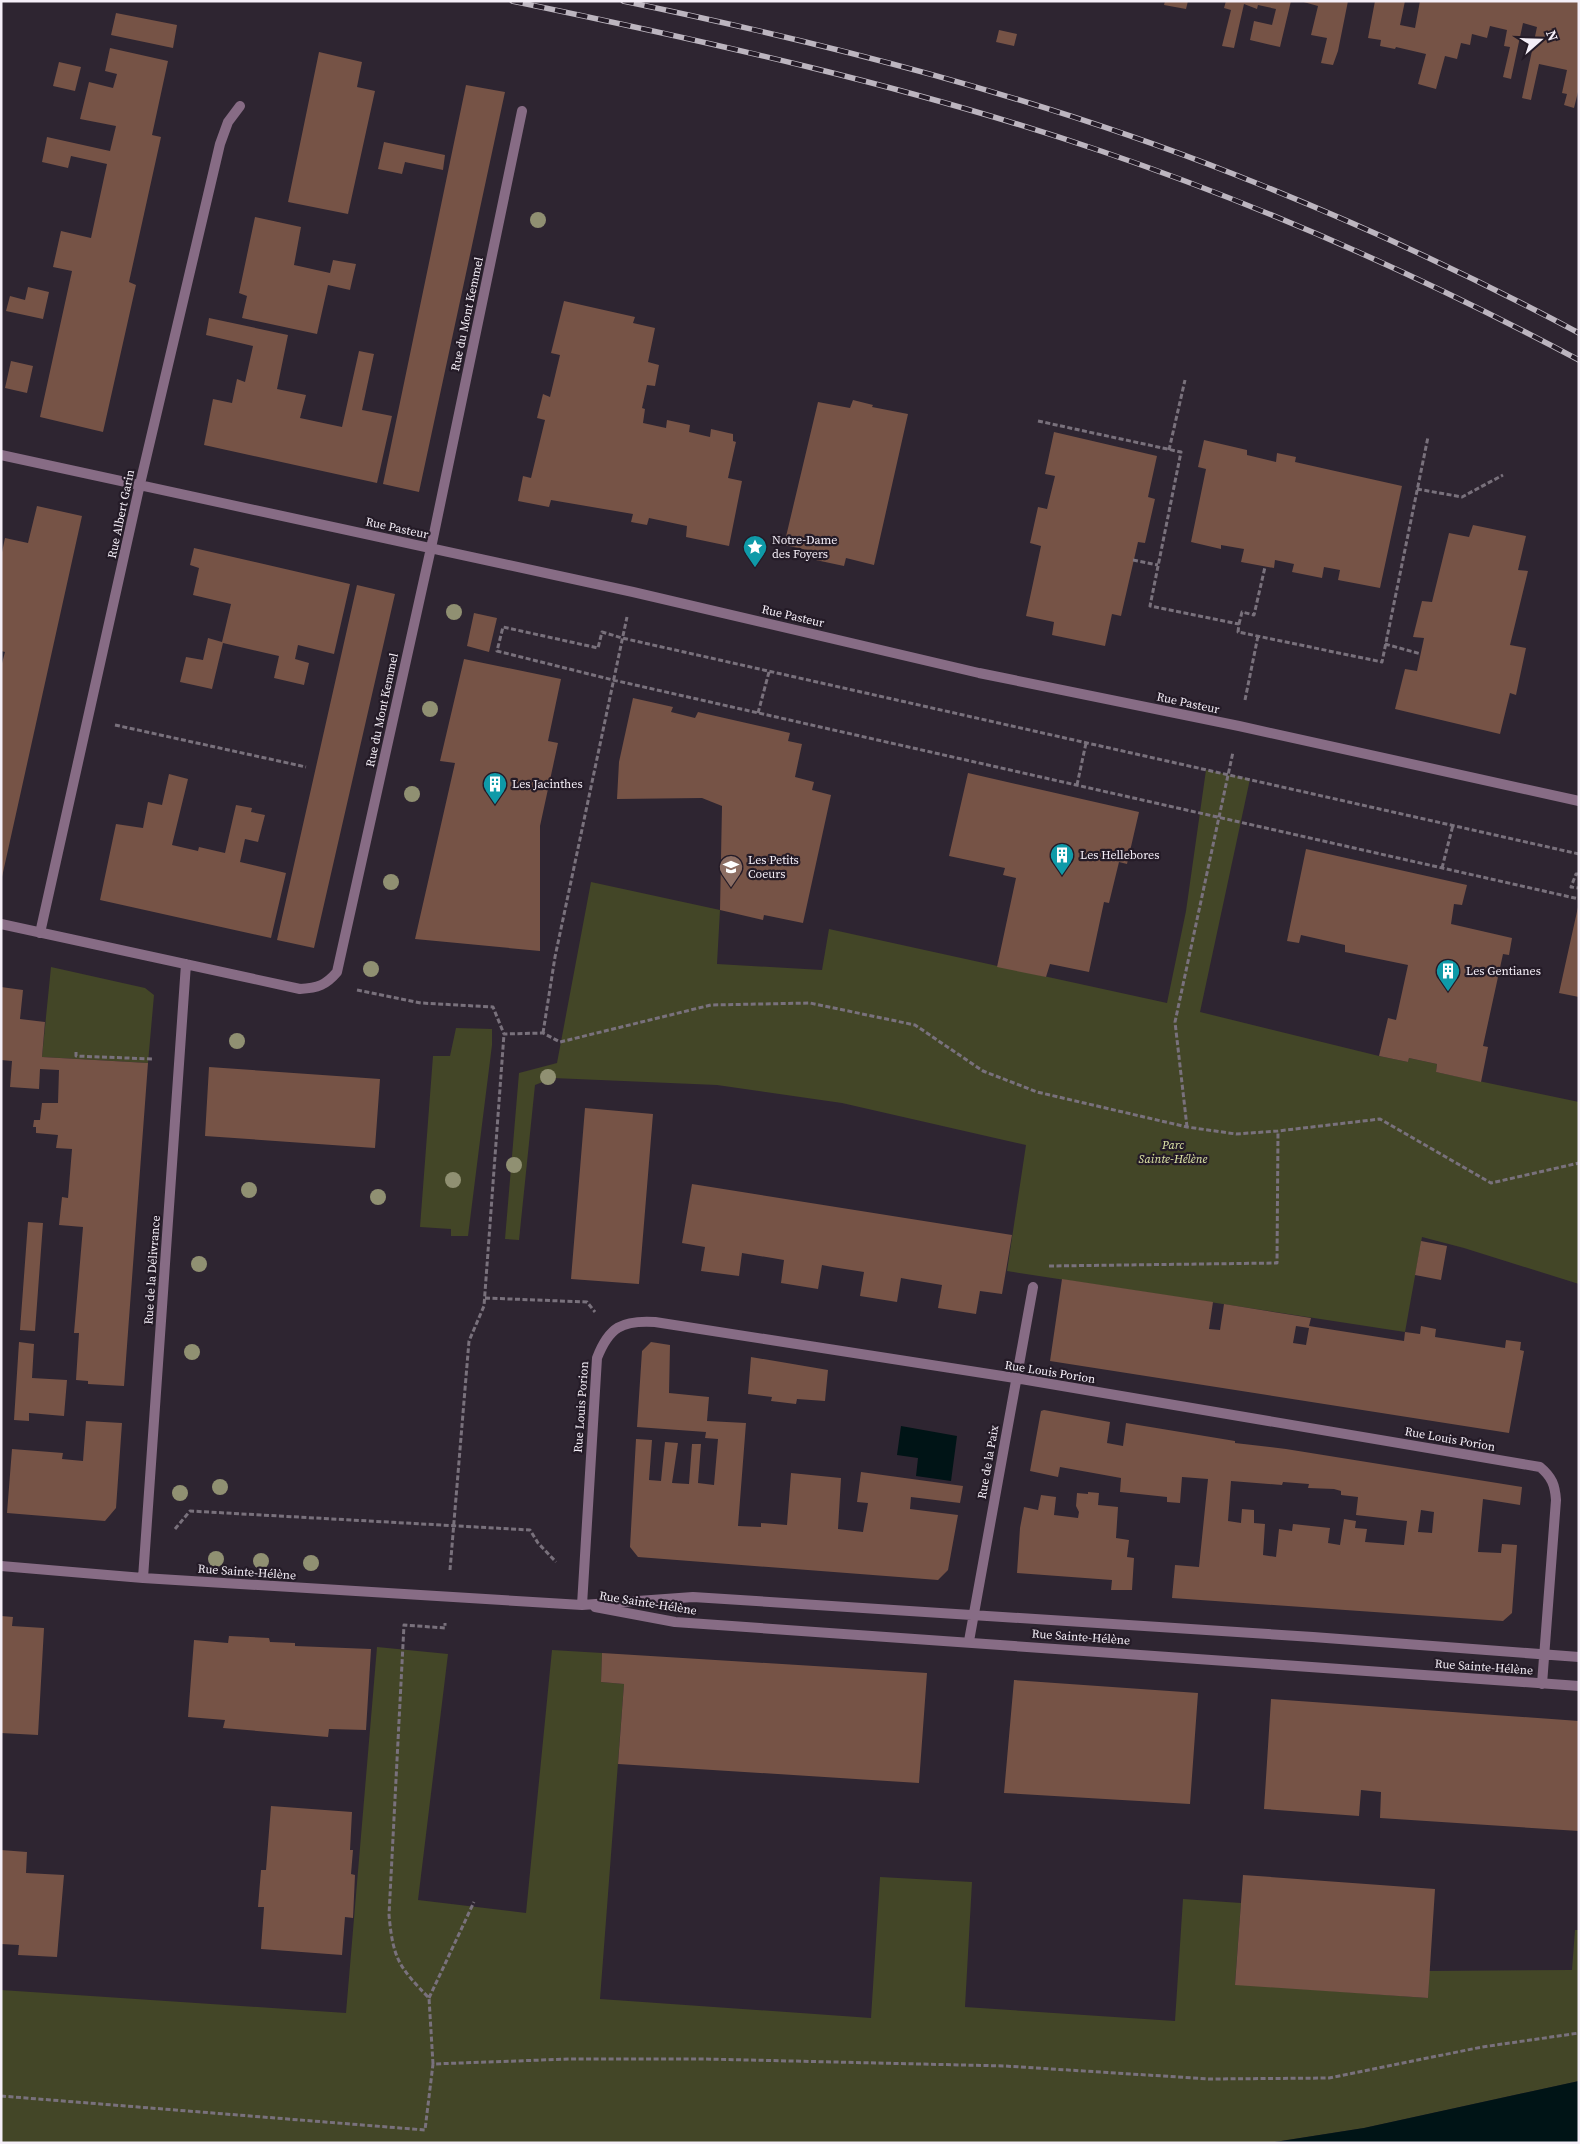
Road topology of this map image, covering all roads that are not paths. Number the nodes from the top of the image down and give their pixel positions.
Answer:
1 (240, 106) dead end
2 (522, 111) dead end
3 (1, 455) edge
4 (140, 484) junction
5 (431, 548) junction
6 (1579, 801) edge
7 (1, 924) edge
8 (40, 932) junction
9 (186, 964) junction
10 (1033, 1287) road end
11 (1015, 1378) junction
12 (1, 1566) edge
13 (143, 1578) junction
14 (582, 1605) junction
15 (973, 1616) junction
16 (969, 1641) junction
17 (1545, 1656) junction
18 (1579, 1657) edge
19 (1542, 1684) junction
20 (1579, 1686) edge

1 - 4 street, Rue Albert Garin
2 - 5 street, Rue du Mont Kemmel
3 - 4 street, Rue Pasteur
4 - 5 street, Rue Pasteur
4 - 8 street, Rue Albert Garin
5 - 6 street, Rue Pasteur
5 - 9 street, Rue du Mont Kemmel
7 - 8 street, Rue du Mont Kemmel
8 - 9 street, Rue du Mont Kemmel
9 - 13 street, Rue de la Délivrance
10 - 11 street, Rue de la Paix
11 - 14 street, Rue Louis Porion
11 - 15 street, Rue de la Paix
11 - 17 street, Rue Louis Porion
12 - 13 street, Rue Sainte-Hélène
13 - 14 street, Rue Sainte-Hélène
14 - 15 street, Rue Sainte-Hélène
14 - 16 street, Rue Sainte-Hélène
15 - 16 street, Rue de la Paix
15 - 17 street, Rue Sainte-Hélène
16 - 19 street, Rue Sainte-Hélène
17 - 18 street, Rue Sainte-Hélène
17 - 19 street, Rue Louis Porion
19 - 20 street, Rue Sainte-Hélène

